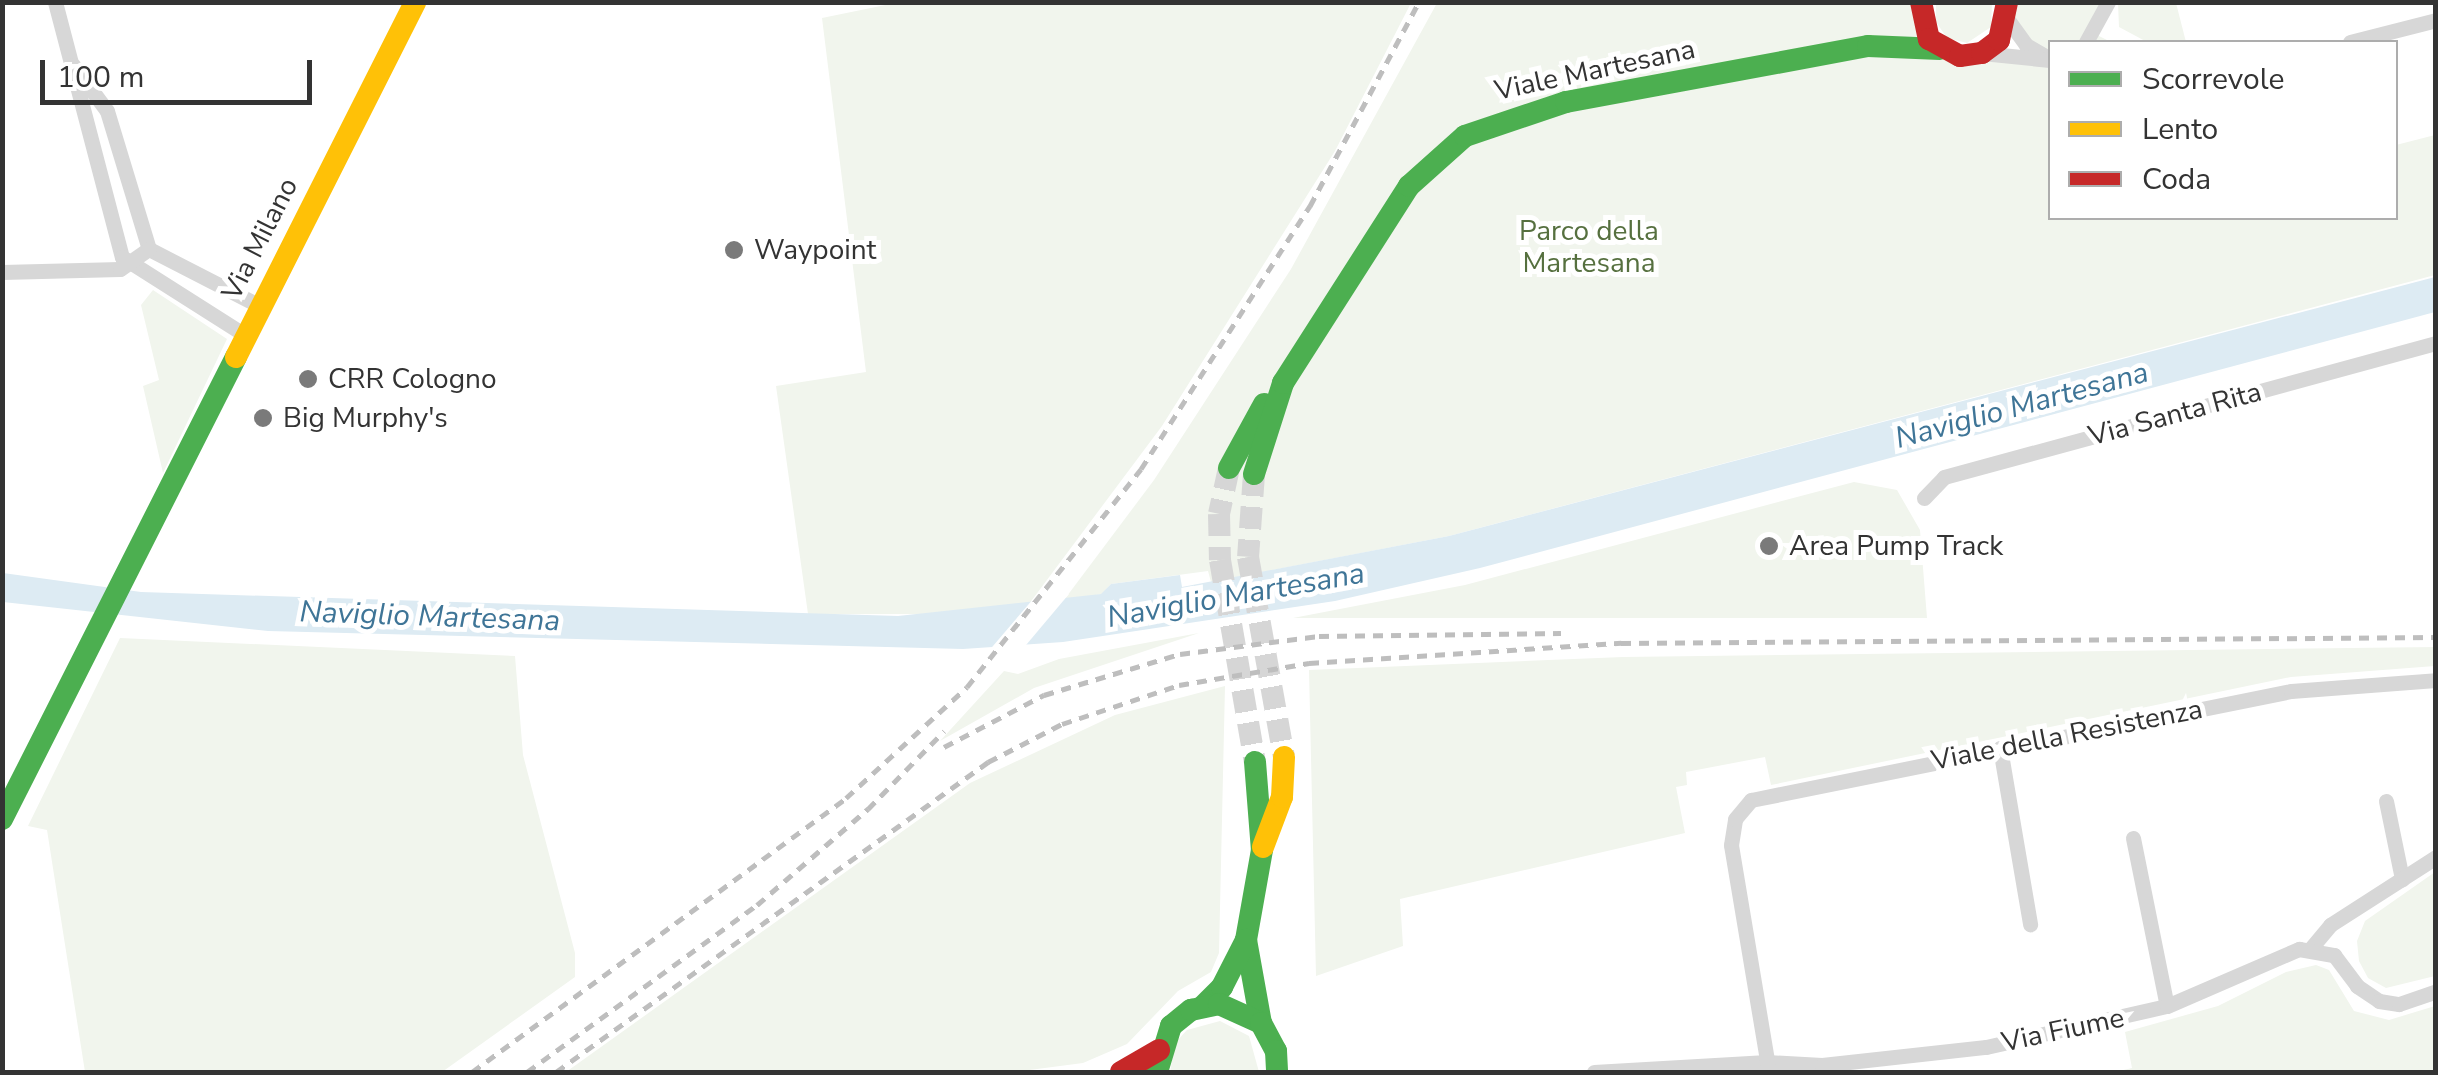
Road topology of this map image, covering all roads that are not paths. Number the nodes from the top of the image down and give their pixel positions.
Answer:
1 (55, 2) edge
2 (416, 2) edge
3 (2108, 2) edge
4 (1921, 3) edge
5 (2009, 8) edge
6 (2436, 20) edge
7 (2090, 38) edge
8 (2358, 40) edge
9 (1868, 46) junction
10 (1940, 49) junction
11 (1982, 53) junction
12 (2048, 58) edge
13 (2048, 59) edge
14 (73, 65) junction
15 (149, 248) junction
16 (130, 265) junction
17 (2, 272) edge
18 (258, 306) junction
19 (245, 335) junction
20 (2436, 343) edge
21 (1283, 383) junction
22 (1230, 468) tunnel mouth
23 (1254, 474) tunnel mouth
24 (1924, 498) dead end
25 (2436, 680) edge
26 (2000, 748) junction
27 (1284, 757) tunnel mouth
28 (1256, 762) tunnel mouth
29 (2386, 801) dead end
30 (2, 820) edge
31 (2133, 838) dead end
32 (1262, 850) junction
33 (2436, 857) edge
34 (2402, 879) junction
35 (2030, 924) dead end
36 (1246, 940) junction
37 (2311, 948) junction
38 (2436, 991) edge
39 (1204, 1006) junction
40 (2168, 1006) junction
41 (1262, 1023) junction
42 (1158, 1061) edge
43 (1277, 1062) edge
44 (1768, 1067) edge
45 (1121, 1072) edge
46 (1293, 1072) edge
47 (1594, 1072) edge

1 - 14 street
2 - 18 street, Via Milano
3 - 7 street
4 - 9 street, Viale Martesana
4 - 10 street
5 - 11 street
5 - 12 street
6 - 8 street
9 - 10 street, Viale Martesana
9 - 21 street, Viale Martesana
10 - 11 street, Viale Martesana
11 - 13 street
14 - 15 street
14 - 16 street
15 - 16 street
15 - 18 street
16 - 17 street
16 - 19 street
18 - 19 street, Via Milano
19 - 30 street, Via Milano
20 - 24 street, Via Santa Rita
21 - 22 street, Viale Martesana
21 - 23 street, Viale Martesana
25 - 26 street, Viale della Resistenza
26 - 35 street
26 - 44 street, Viale della Resistenza
27 - 32 street
28 - 32 street
29 - 34 street
31 - 40 street
32 - 36 street
33 - 34 street
34 - 37 street
36 - 39 street
36 - 41 street
37 - 38 street
37 - 40 street, Via Fiume
39 - 41 street
39 - 42 street
40 - 44 street, Via Fiume
41 - 43 street
42 - 45 street
43 - 46 street
44 - 47 street, Via Fiume

